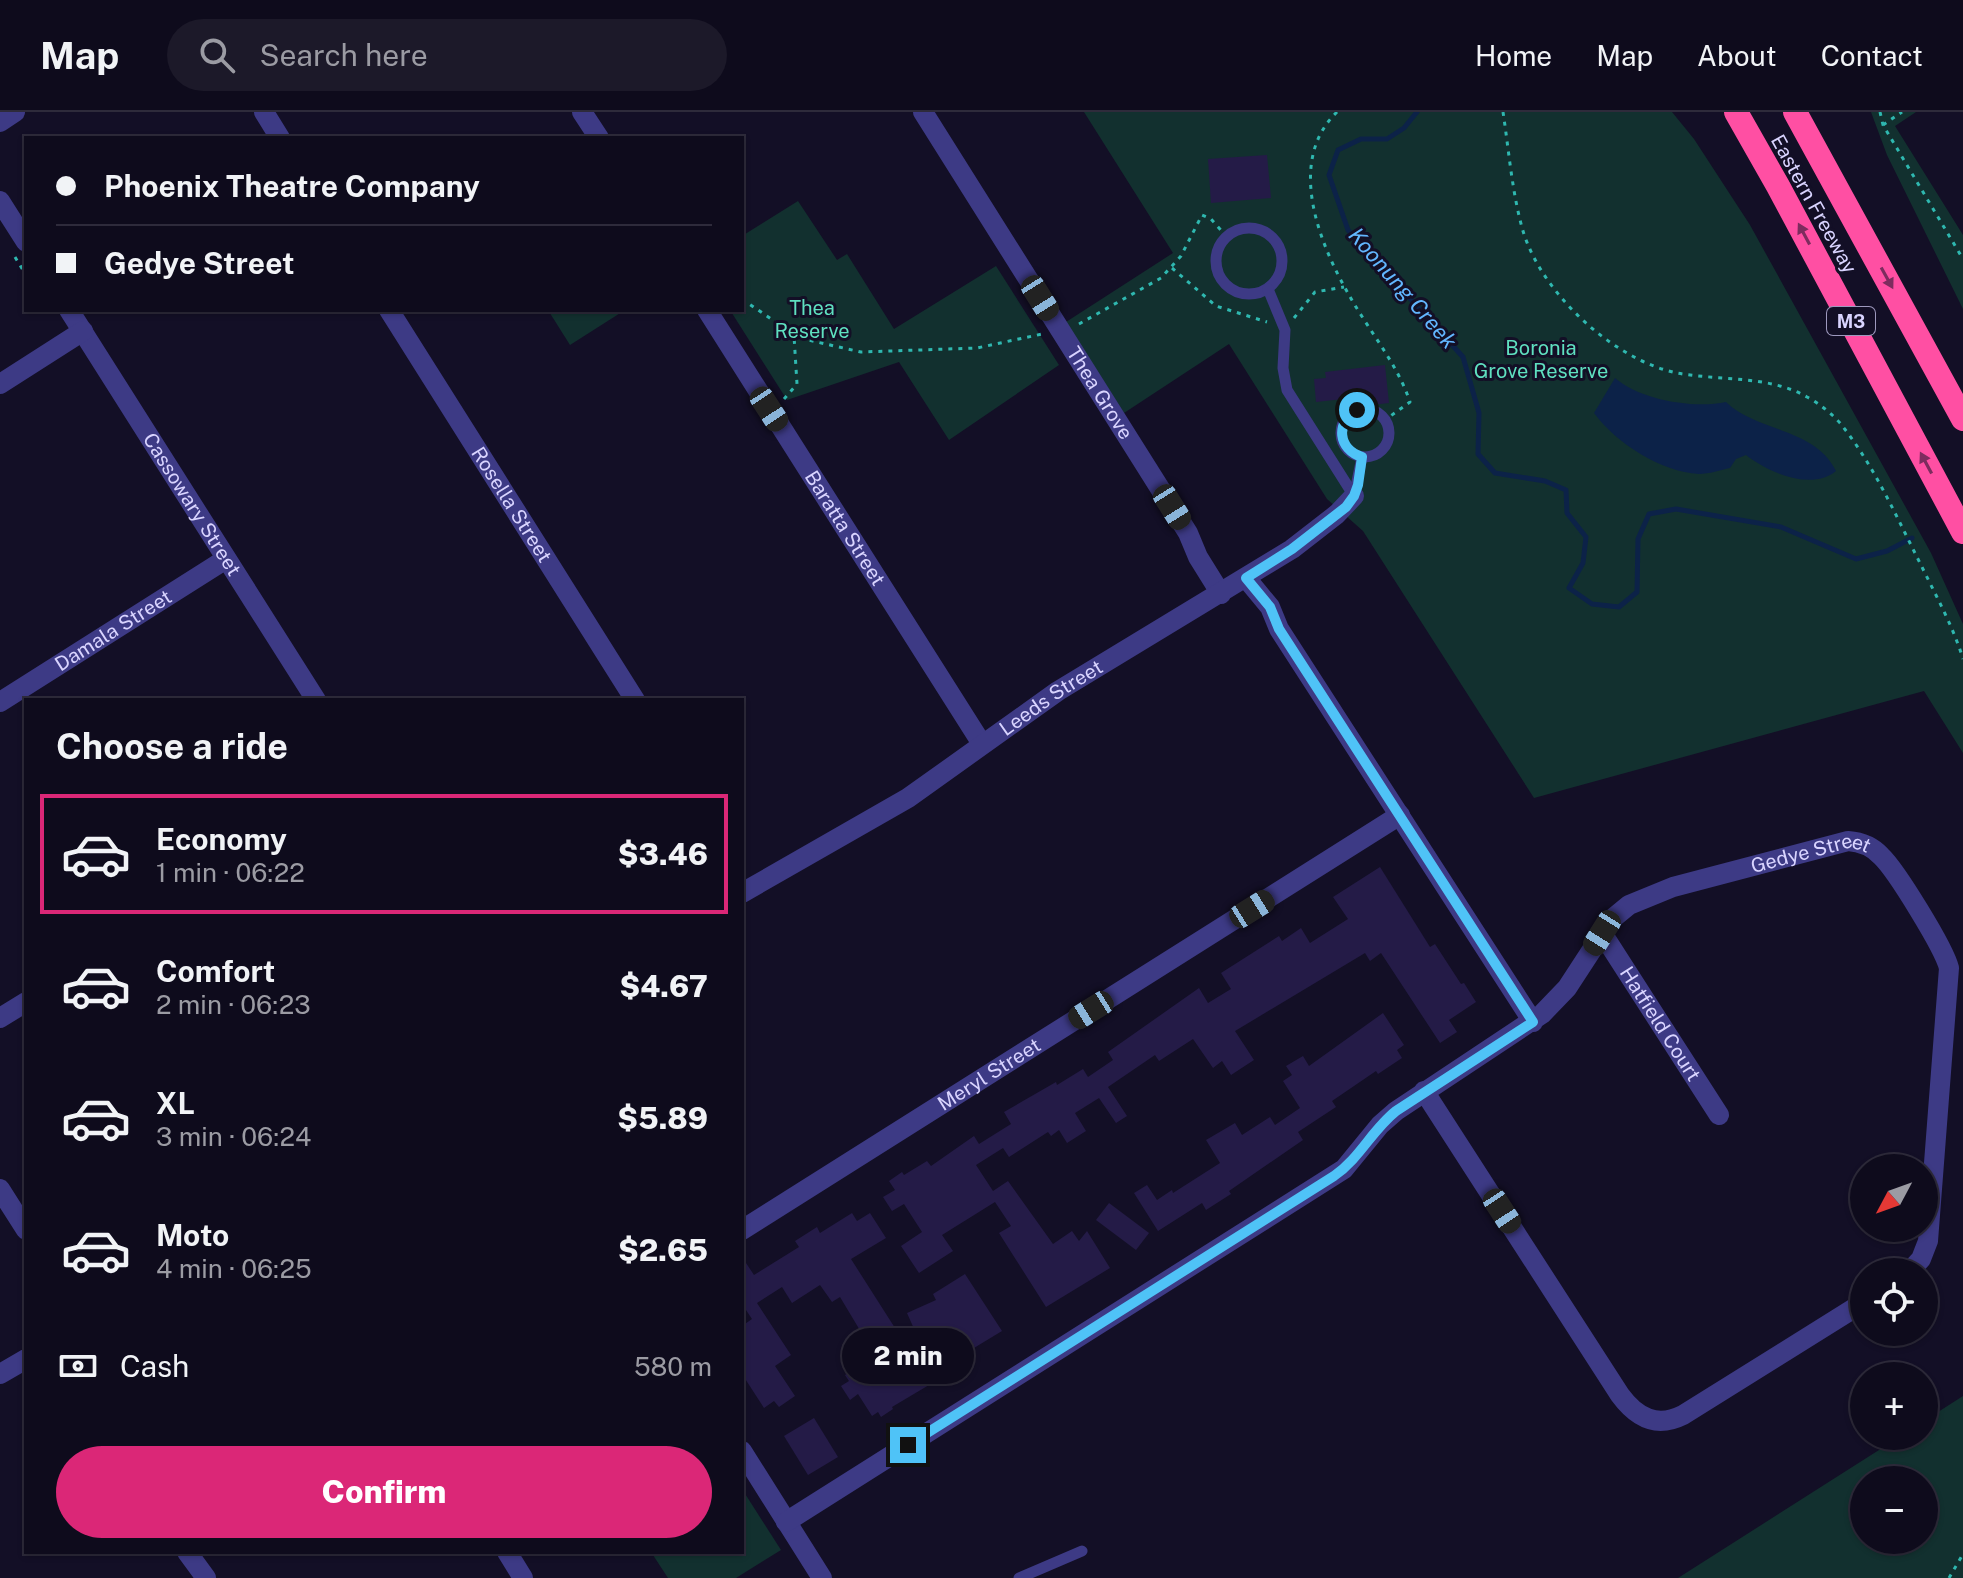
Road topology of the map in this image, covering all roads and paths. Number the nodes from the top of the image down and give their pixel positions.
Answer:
1 (15, 112) edge
2 (264, 112) edge
3 (582, 112) edge
4 (923, 112) edge
5 (1337, 112) edge
6 (1503, 112) edge
7 (1736, 112) edge
8 (1795, 112) edge
9 (1880, 112) edge
10 (1902, 112) edge
11 (0, 122) edge
12 (1883, 125) junction
13 (279, 136) edge
14 (598, 136) edge
15 (0, 201) edge
16 (1227, 237) junction
17 (24, 239) edge
18 (1963, 259) edge
19 (1268, 289) junction
20 (744, 300) edge
21 (70, 312) edge
22 (390, 312) edge
23 (708, 312) edge
24 (1057, 325) junction
25 (83, 331) junction
26 (794, 336) junction
27 (0, 384) edge
28 (784, 399) dead end
29 (1963, 419) edge
30 (1385, 420) junction
31 (1362, 457) junction
32 (1354, 496) junction
33 (1963, 532) edge
34 (226, 559) junction
35 (1246, 578) junction
36 (1221, 594) junction
37 (1963, 659) edge
38 (315, 698) edge
39 (634, 698) edge
40 (0, 702) edge
41 (982, 744) junction
42 (1400, 815) junction
43 (745, 883) edge
44 (1602, 933) junction
45 (24, 1003) edge
46 (0, 1018) edge
47 (1533, 1022) junction
48 (1424, 1091) junction
49 (1719, 1115) dead end
50 (0, 1189) edge
51 (24, 1227) edge
52 (744, 1229) edge
53 (1921, 1258) edge
54 (1850, 1311) edge
55 (24, 1360) edge
56 (0, 1374) edge
57 (744, 1454) edge
58 (786, 1522) junction
59 (1082, 1551) dead end
60 (188, 1554) edge
61 (508, 1554) edge
62 (1963, 1554) edge
63 (206, 1578) edge
64 (523, 1578) edge
65 (822, 1578) edge
66 (1019, 1578) edge
67 (1949, 1578) edge

1 - 11 street
2 - 13 street
3 - 14 street
4 - 24 street, Thea Grove
5 - 30 path
6 - 37 path
33 -> 7 highway, Eastern Freeway / M3
8 -> 29 highway, Eastern Freeway / M3
9 - 12 path
10 - 12 path
12 - 18 path
15 - 17 street
16 - 19 lane
16 - 19 lane
16 - 24 path
19 - 32 lane
20 - 26 path
21 - 25 street, Cassowary Street
22 - 39 street, Rosella Street
23 - 41 street, Baratta Street
24 - 26 path
24 - 36 street, Thea Grove
25 - 27 street
25 - 34 street, Cassowary Street
26 - 28 path
30 - 31 lane
30 - 31 lane
31 - 32 lane
32 - 35 street, Leeds Street
34 - 38 street, Cassowary Street
34 - 40 street, Damala Street
35 - 36 street, Leeds Street
35 - 42 street
36 - 41 street, Leeds Street
41 - 43 street, Leeds Street
42 - 47 street
42 - 52 street, Meryl Street
44 - 47 street, Gedye Street
44 - 49 street, Hatfield Court
44 - 53 street, Gedye Street
45 - 46 street
47 - 48 street, Gedye Street
48 - 54 street
48 - 58 street, Gedye Street
50 - 51 street
55 - 56 street
57 - 58 street
58 - 65 street
59 - 66 lane
60 - 63 street
61 - 64 street
62 - 67 path

